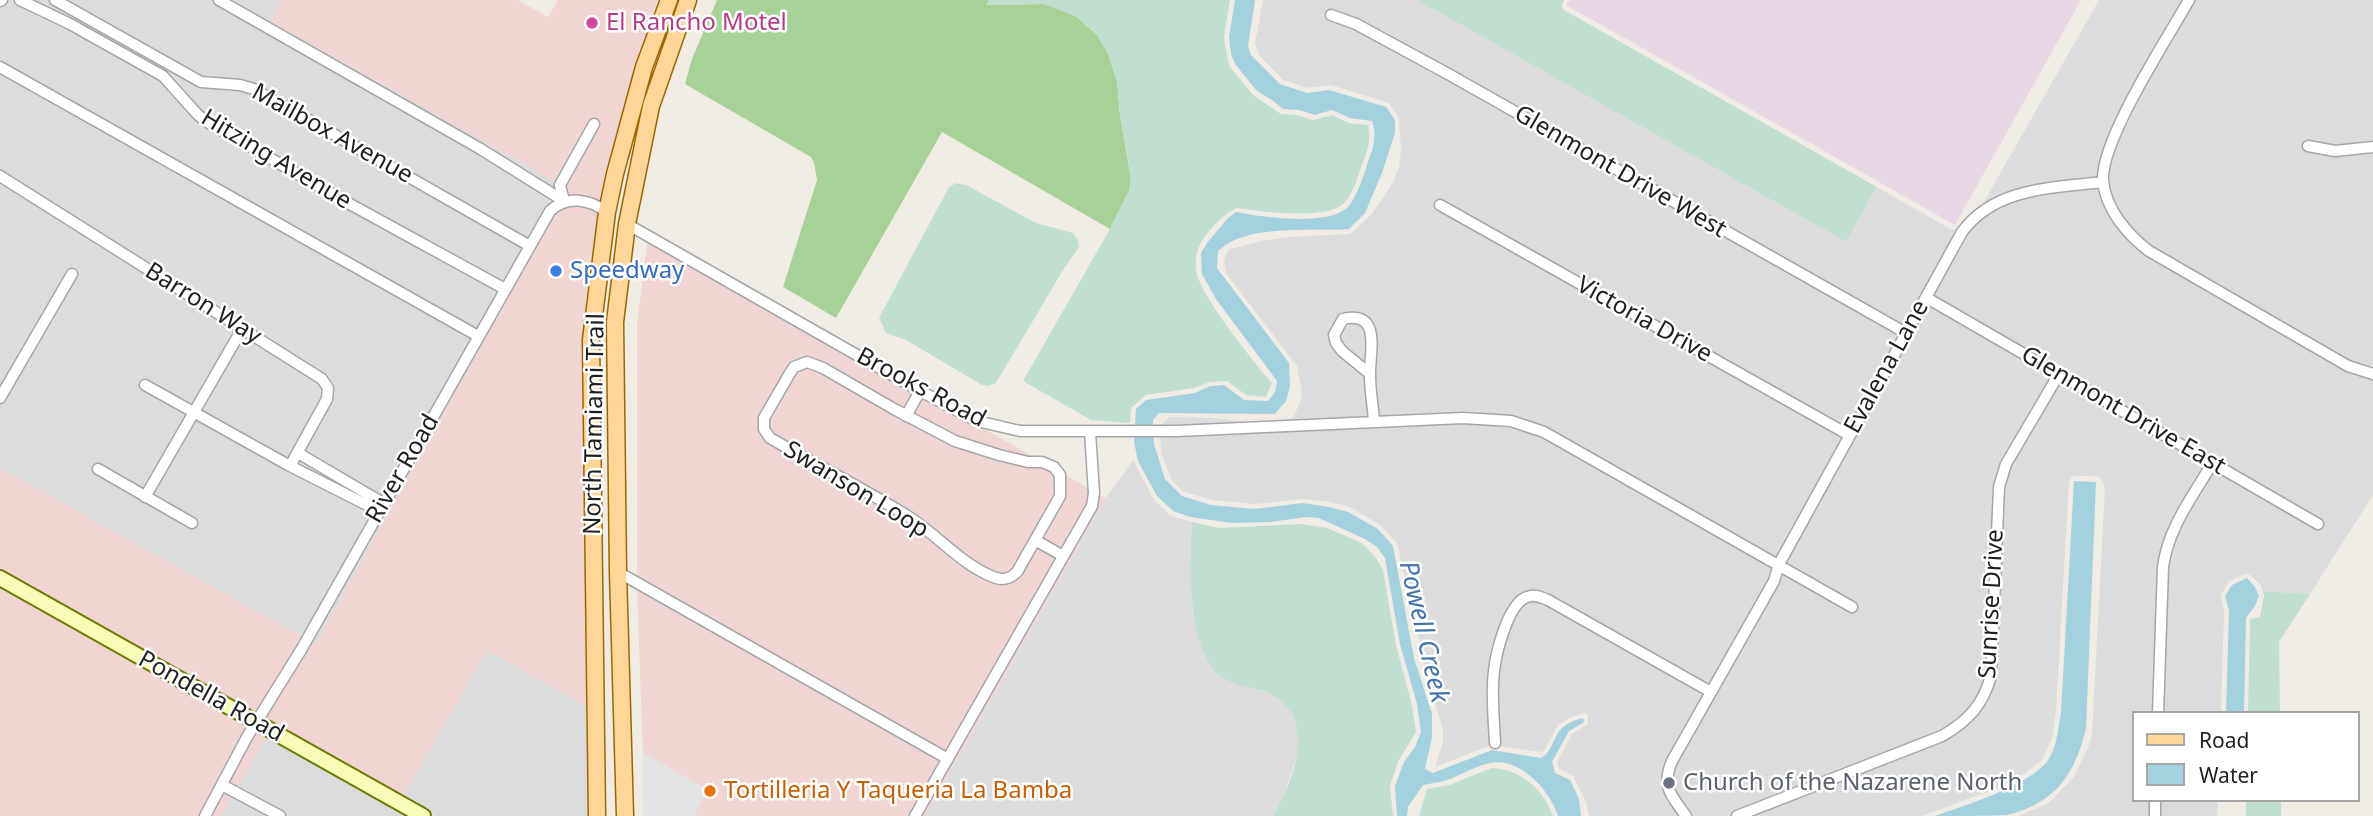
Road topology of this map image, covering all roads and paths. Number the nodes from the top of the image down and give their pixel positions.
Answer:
1 (20, 0) edge
2 (55, 0) edge
3 (219, 0) edge
4 (669, 0) edge
5 (688, 0) edge
6 (2189, 0) edge
7 (1331, 15) dead end
8 (0, 67) edge
9 (594, 124) dead end
10 (2308, 146) dead end
11 (2373, 147) edge
12 (615, 174) junction
13 (0, 176) edge
14 (2103, 181) junction
15 (564, 201) junction
16 (1440, 205) dead end
17 (607, 212) junction
18 (627, 224) junction
19 (530, 246) junction
20 (622, 266) junction
21 (72, 274) dead end
22 (505, 289) junction
23 (1927, 298) junction
24 (242, 329) junction
25 (1906, 333) junction
26 (478, 336) junction
27 (2373, 373) edge
28 (1370, 374) junction
29 (2059, 374) junction
30 (145, 385) dead end
31 (920, 391) junction
32 (0, 398) edge
33 (194, 413) junction
34 (906, 416) junction
35 (1374, 421) junction
36 (1090, 432) junction
37 (1849, 435) junction
38 (298, 453) junction
39 (2213, 462) junction
40 (290, 466) junction
41 (98, 469) dead end
42 (339, 475) junction
43 (332, 487) junction
44 (145, 496) junction
45 (381, 507) junction
46 (192, 523) dead end
47 (2318, 524) dead end
48 (593, 535) junction
49 (1035, 540) junction
50 (1063, 556) junction
51 (1779, 564) junction
52 (618, 572) junction
53 (0, 578) edge
54 (1852, 607) dead end
55 (1711, 692) junction
56 (2158, 711) edge
57 (256, 722) junction
58 (1494, 743) dead end
59 (948, 758) junction
60 (222, 785) junction
61 (206, 816) edge
62 (280, 816) edge
63 (423, 816) edge
64 (597, 816) edge
65 (625, 816) edge
66 (915, 816) edge
67 (1686, 816) edge
68 (1737, 816) edge

1 - 22 street, Hitzing Avenue
2 - 19 street, Mailbox Avenue
3 - 15 street
4 - 12 main road, North Tamiami Trail
5 - 18 main road, North Tamiami Trail
6 - 14 street
7 - 25 street, Glenmont Drive West
8 - 26 street
9 - 15 street
10 - 11 street
12 - 17 main road, North Tamiami Trail
12 - 18 main road
13 - 24 street, Barron Way
14 - 23 street, Evalena Lane
14 - 27 street
15 - 17 street
15 - 19 street, River Road
16 - 37 street, Victoria Drive
17 - 20 main road
17 - 48 main road, North Tamiami Trail
18 - 20 main road, North Tamiami Trail
18 - 31 street, Brooks Road
19 - 22 street, River Road
20 - 52 main road, North Tamiami Trail
21 - 32 street
22 - 26 street, River Road
23 - 25 street, Evalena Lane
23 - 29 street, Glenmont Drive East
24 - 33 street
24 - 38 street, Barron Way
25 - 37 street, Evalena Lane
26 - 45 street, River Road
28 - 28 street
28 - 35 street
29 - 39 street, Glenmont Drive East
29 - 68 street, Sunrise Drive
30 - 33 street
31 - 34 street
31 - 36 street, Brooks Road
33 - 40 street
33 - 44 street
34 - 49 street, Swanson Loop
34 - 49 street, Swanson Loop
35 - 36 street, Brooks Road
35 - 51 street, Brooks Road
36 - 50 street
37 - 51 street, Evalena Lane
38 - 40 street, Barron Way
38 - 42 street
39 - 47 street, Glenmont Drive East
39 - 56 street
40 - 43 street
41 - 44 street
42 - 43 street
42 - 45 street
43 - 45 street
44 - 46 street
45 - 57 street, River Road
48 - 52 main road
48 - 64 main road, North Tamiami Trail
49 - 50 street
50 - 59 street
51 - 54 street, Brooks Road
51 - 55 street, Evalena Lane
52 - 59 street
52 - 65 main road, North Tamiami Trail
53 - 57 main road, Pondella Road
55 - 58 street
55 - 67 street, Evalena Lane
57 - 60 street, River Road
57 - 63 main road, Pondella Road
59 - 66 street
60 - 61 street, River Road
60 - 62 street

